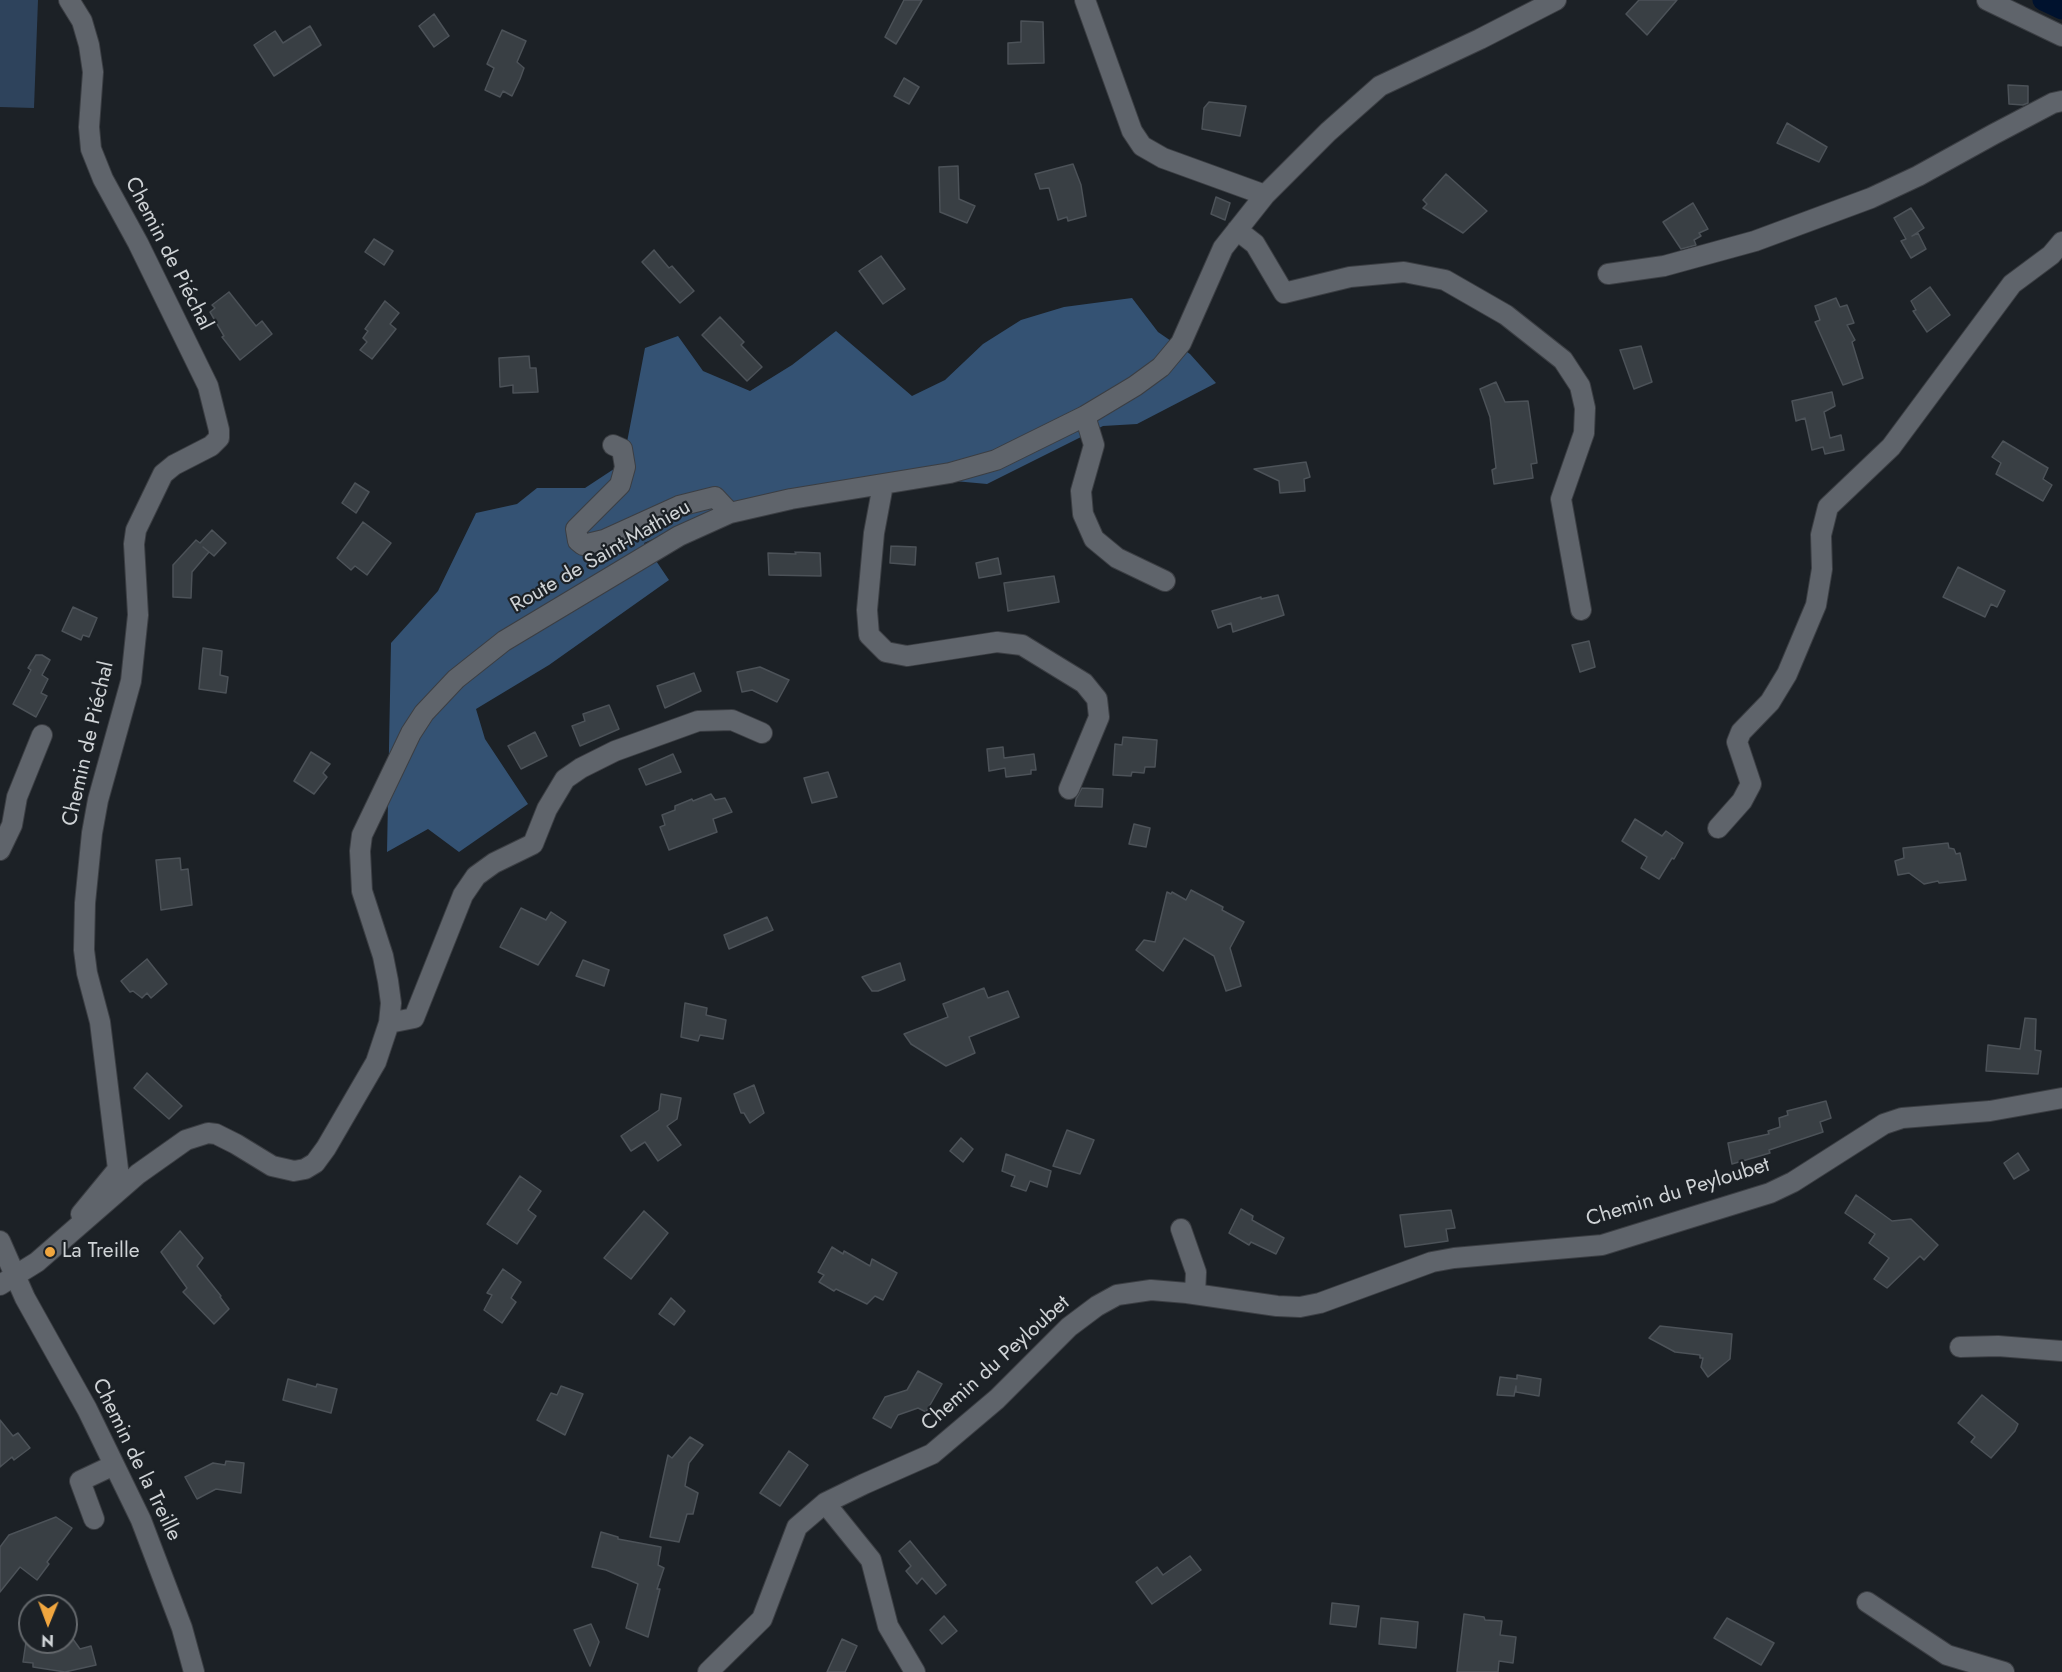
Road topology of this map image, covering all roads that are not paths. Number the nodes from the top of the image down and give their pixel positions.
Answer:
1 (69, 0) edge
2 (1085, 0) edge
3 (1556, 0) edge
4 (1987, 0) edge
5 (2062, 36) edge
6 (2062, 101) edge
7 (1265, 195) junction
8 (1237, 230) junction
9 (2062, 242) edge
10 (1608, 274) dead end
11 (1085, 416) junction
12 (613, 445) dead end
13 (883, 485) junction
14 (730, 513) junction
15 (1165, 581) dead end
16 (1581, 609) dead end
17 (762, 733) dead end
18 (42, 735) dead end
19 (1070, 789) dead end
20 (1718, 828) dead end
21 (0, 850) edge
22 (389, 1023) junction
23 (2062, 1098) edge
24 (77, 1228) junction
25 (1181, 1229) dead end
26 (0, 1241) edge
27 (8, 1280) edge
28 (1195, 1294) junction
29 (1960, 1347) dead end
30 (2062, 1352) edge
31 (114, 1465) junction
32 (825, 1503) junction
33 (94, 1519) dead end
34 (1867, 1602) dead end
35 (194, 1672) edge
36 (708, 1672) edge
37 (915, 1672) edge
38 (2004, 1672) edge

1 - 24 street, Chemin de Piéchal
2 - 7 street
3 - 7 street, Route de Saint-Mathieu
4 - 5 street
6 - 10 street
7 - 8 street, Route de Saint-Mathieu
8 - 11 street, Route de Saint-Mathieu
8 - 16 street
9 - 20 street
11 - 13 street, Route de Saint-Mathieu
11 - 15 street
12 - 14 street
13 - 14 street, Route de Saint-Mathieu
13 - 19 street
14 - 22 street, Route de Saint-Mathieu
17 - 22 street
18 - 21 street
22 - 24 street, Route de Saint-Mathieu
23 - 28 street, Chemin du Peyloubet
24 - 27 street, Route de Saint-Mathieu
25 - 28 street
26 - 27 street, Chemin de la Treille
27 - 31 street, Chemin de la Treille
28 - 32 street, Chemin du Peyloubet
29 - 30 street
31 - 33 street
31 - 35 street, Chemin de la Treille
32 - 36 street, Chemin du Peyloubet
32 - 37 street
34 - 38 street

